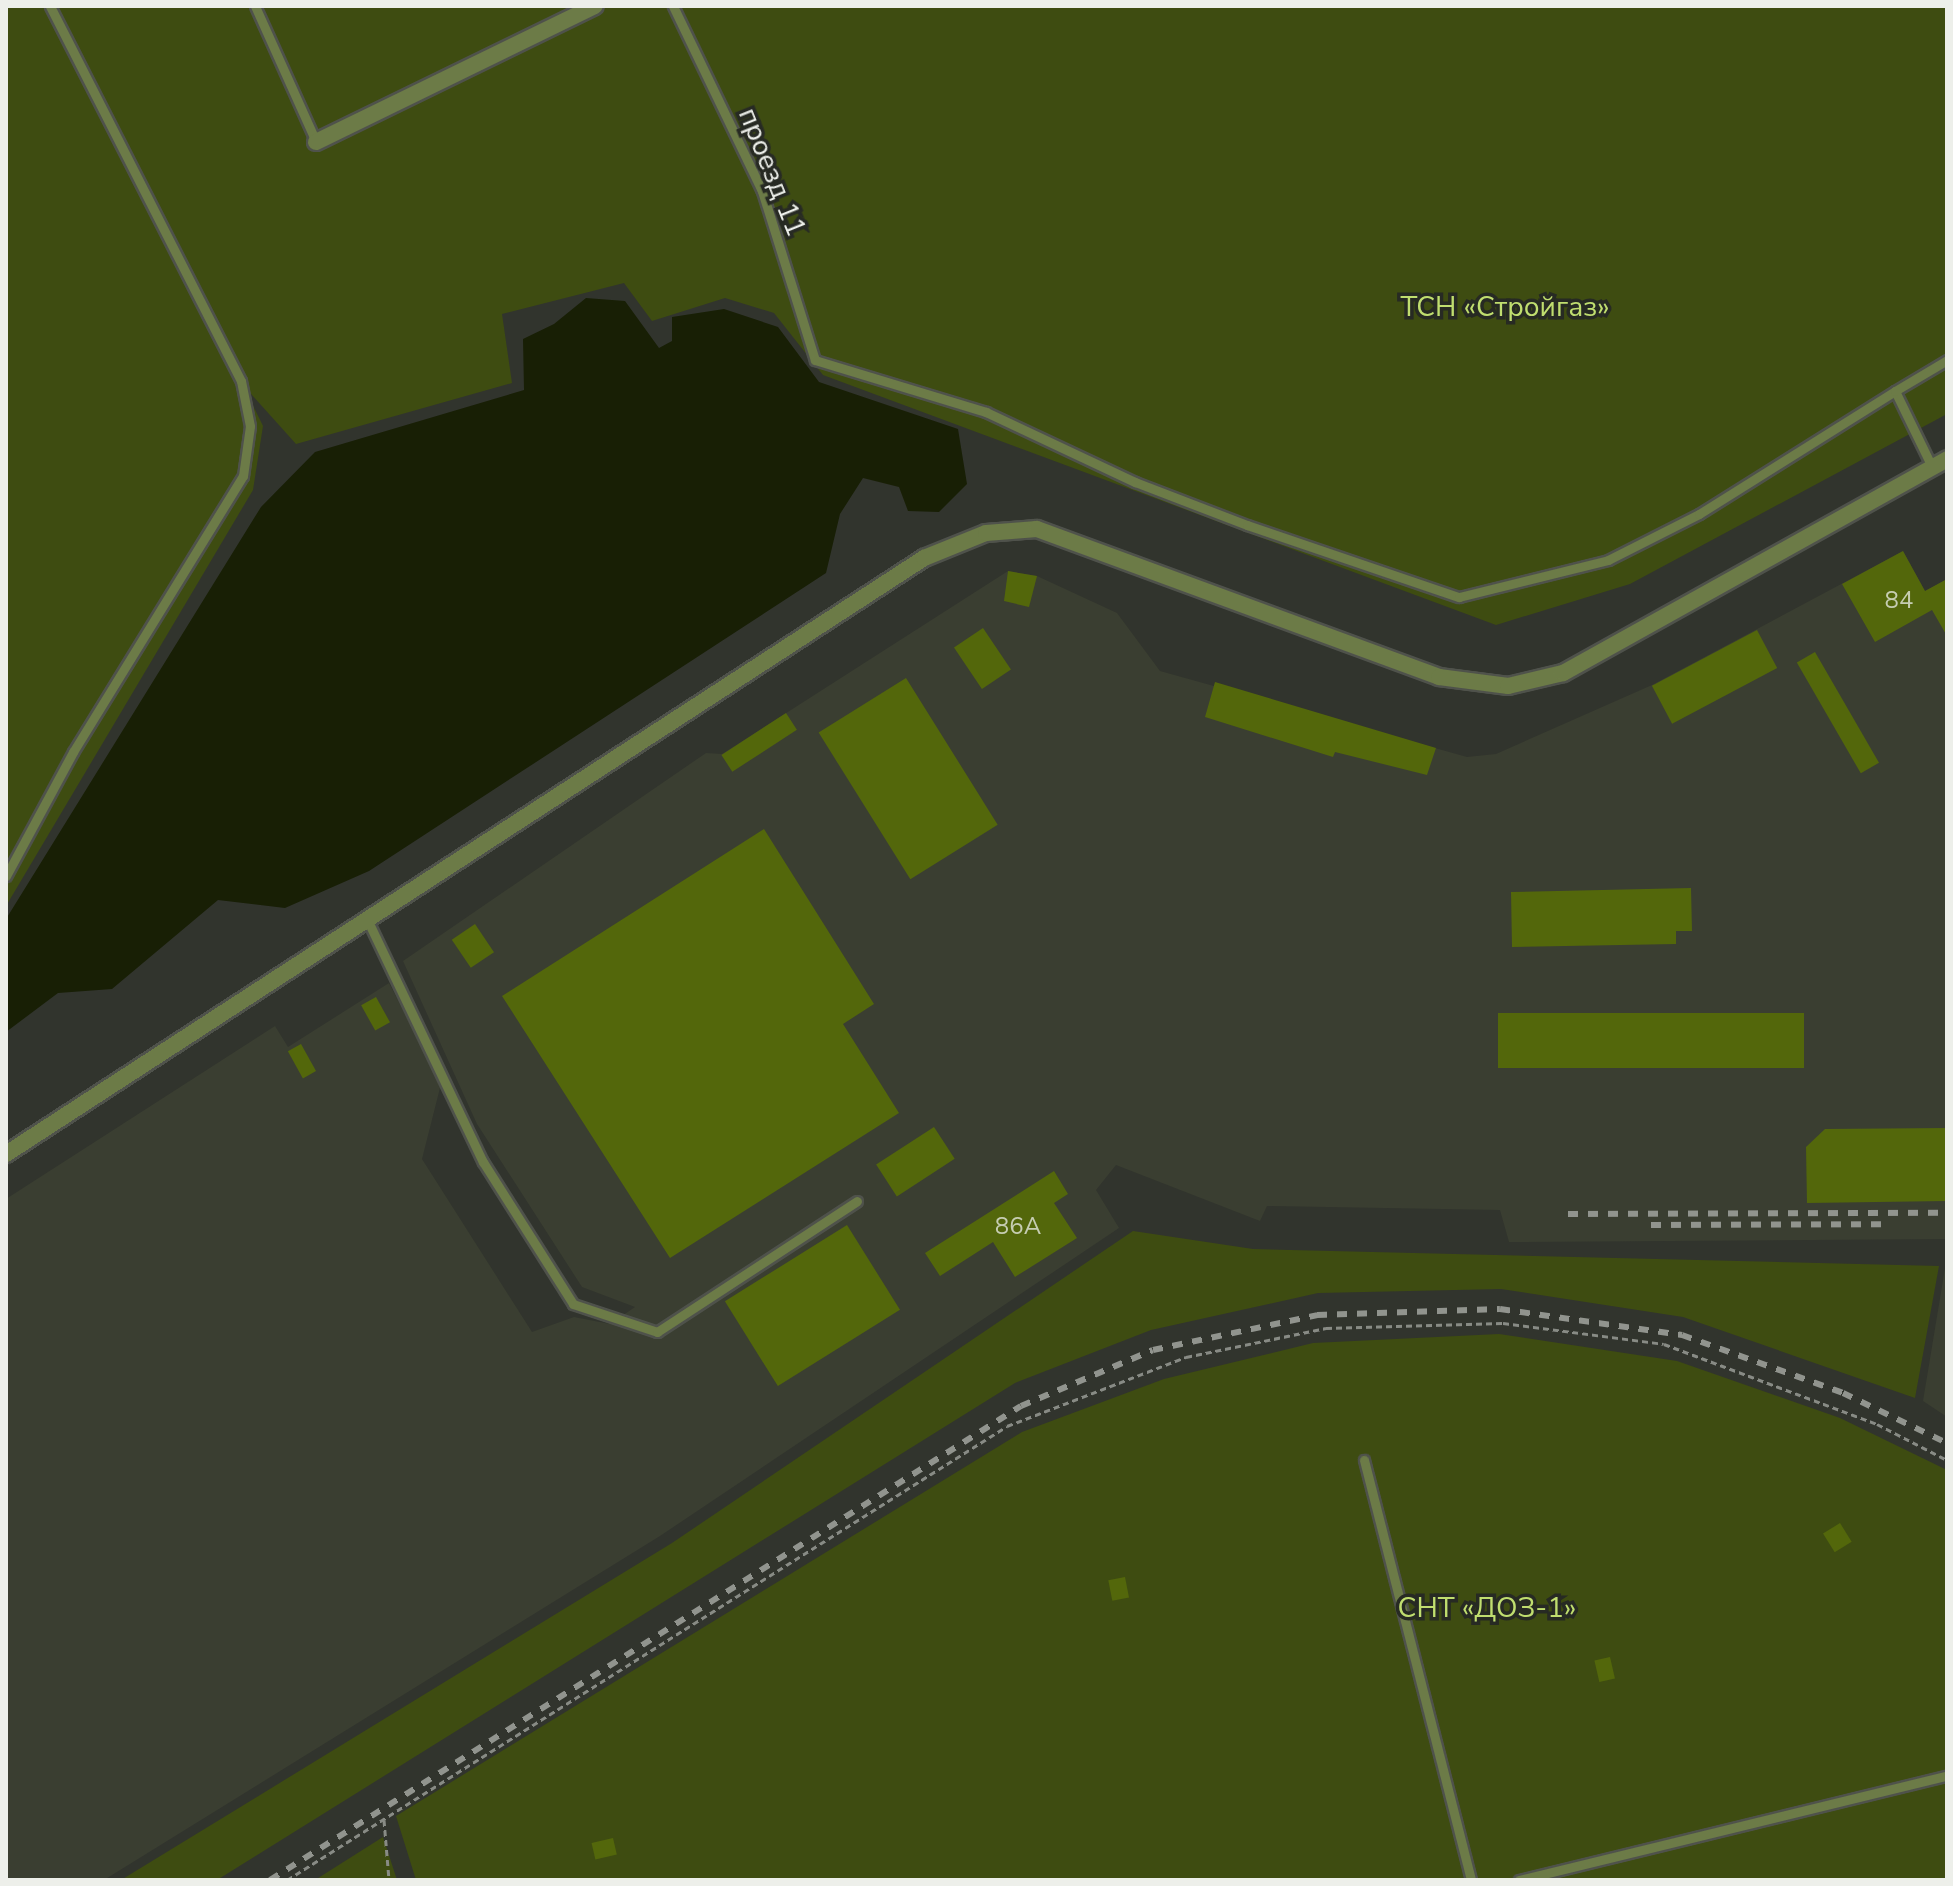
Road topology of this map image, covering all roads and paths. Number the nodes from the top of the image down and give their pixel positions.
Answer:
1 (50, 6) edge
2 (255, 6) edge
3 (595, 6) edge
4 (673, 6) edge
5 (316, 142) joint
6 (1947, 360) edge
7 (1895, 391) junction
8 (1939, 463) edge
9 (6, 876) edge
10 (367, 919) junction
11 (6, 1154) edge
12 (857, 1201) dead end
13 (1364, 1460) dead end
14 (1947, 1460) edge
15 (1947, 1776) edge
16 (383, 1818) junction
17 (287, 1880) edge
18 (389, 1880) edge
19 (1471, 1880) edge
20 (1519, 1880) edge

1 - 9 lane
2 - 5 lane
3 - 5 street
4 - 7 lane, проезд 11
6 - 7 lane
7 - 8 lane
8 - 10 street
10 - 11 street
10 - 12 lane
13 - 19 lane
14 - 16 path
15 - 20 lane
16 - 17 path
16 - 18 path

